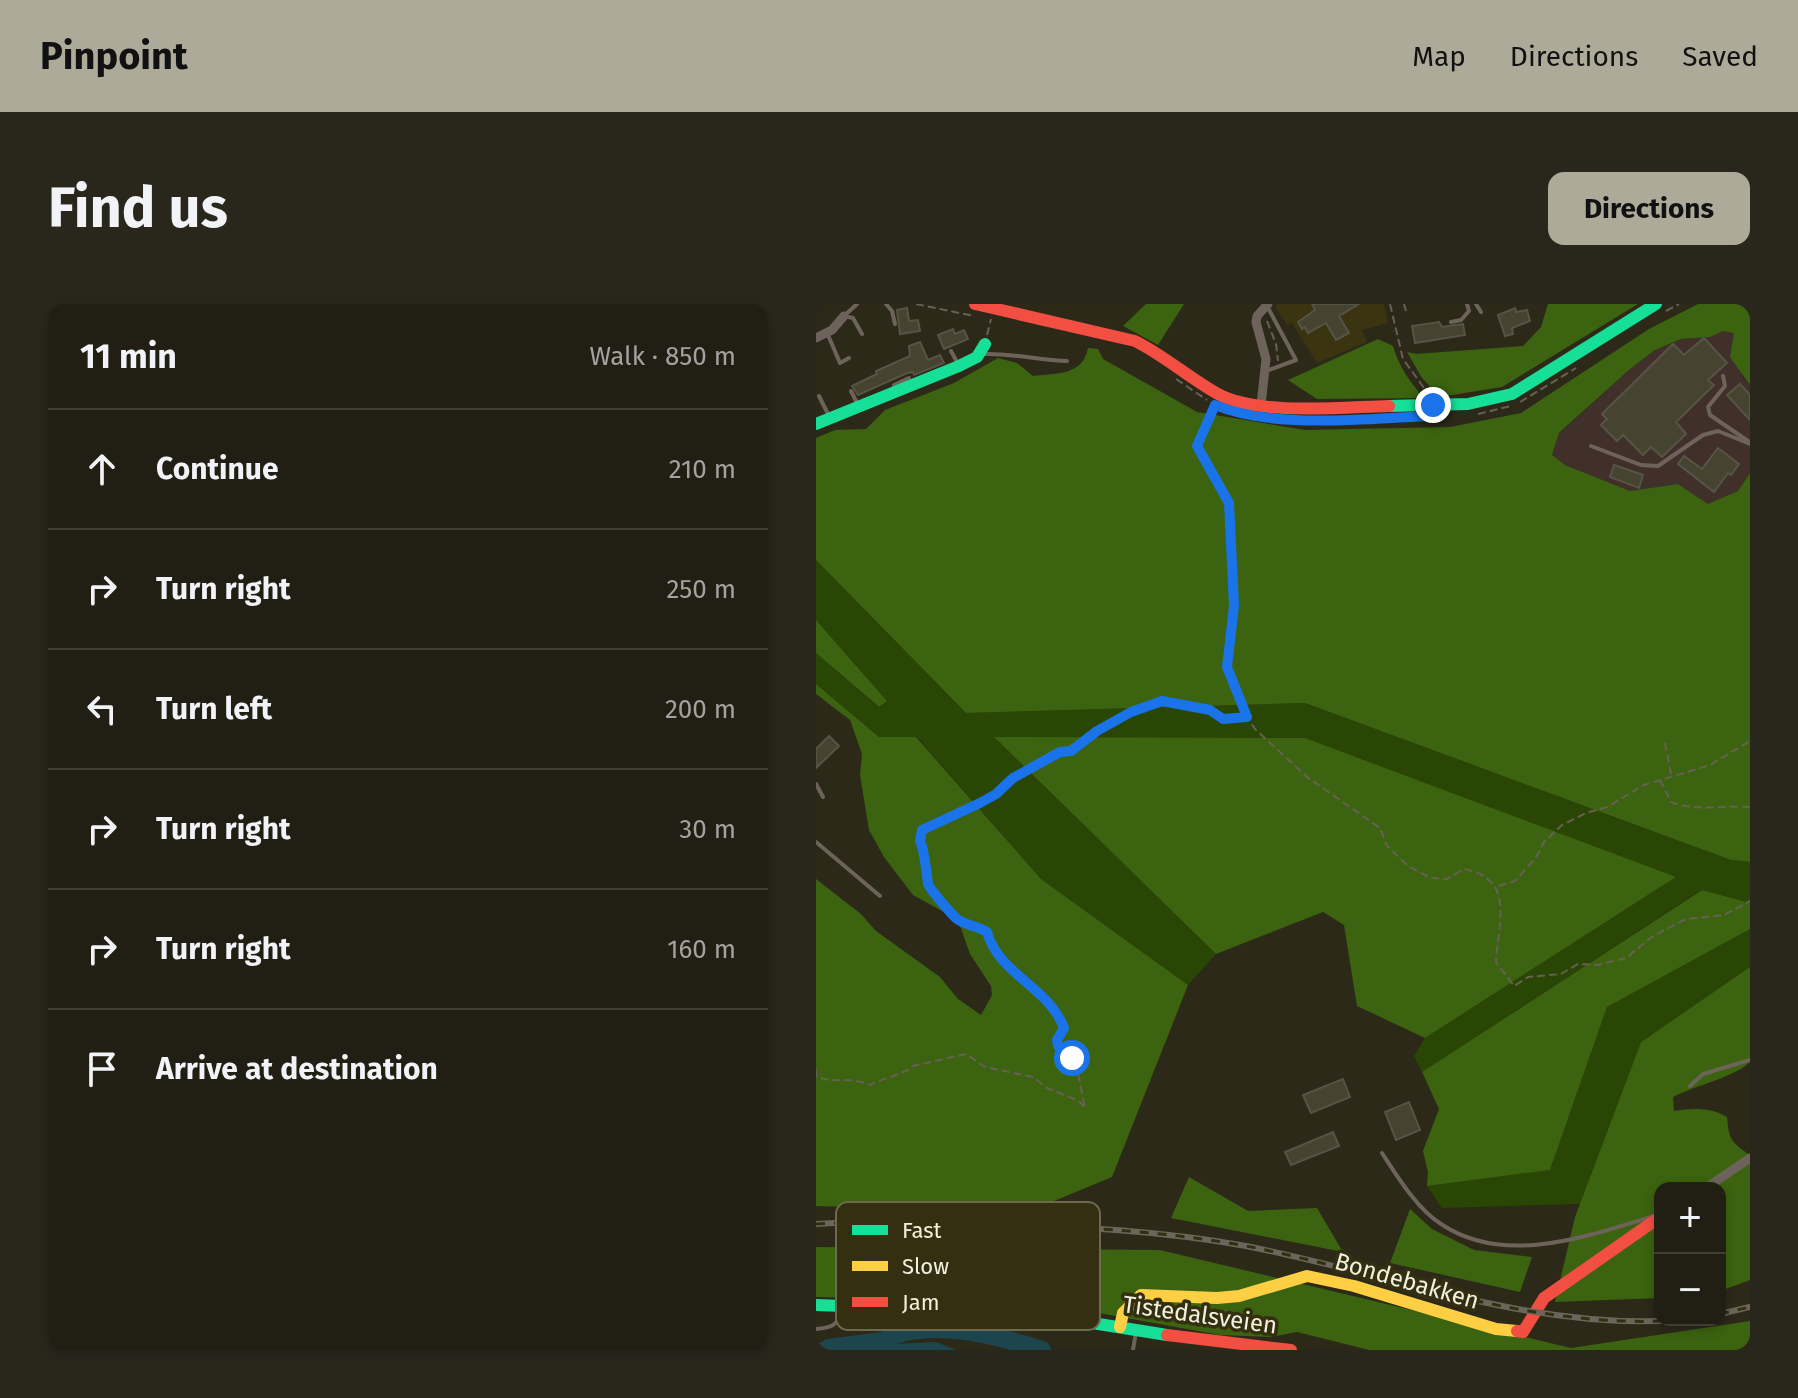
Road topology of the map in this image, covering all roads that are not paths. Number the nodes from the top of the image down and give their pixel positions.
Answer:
1 (857, 304) edge
2 (886, 304) edge
3 (1268, 304) edge
4 (1467, 304) edge
5 (1476, 304) edge
6 (1659, 308) edge
7 (976, 310) edge
8 (1481, 312) dead end
9 (844, 316) junction
10 (1451, 322) dead end
11 (895, 324) dead end
12 (820, 333) edge
13 (862, 334) dead end
14 (981, 350) joint
15 (951, 351) dead end
16 (849, 358) dead end
17 (1067, 361) dead end
18 (959, 366) junction
19 (1266, 371) junction
20 (1723, 376) dead end
21 (909, 378) dead end
22 (851, 391) dead end
23 (896, 391) junction
24 (819, 396) dead end
25 (1261, 405) junction
26 (859, 407) junction
27 (830, 418) junction
28 (816, 424) edge
29 (1750, 443) edge
30 (1591, 446) dead end
31 (816, 784) edge
32 (823, 797) dead end
33 (816, 842) edge
34 (880, 896) dead end
35 (1750, 1060) edge
36 (1690, 1086) dead end
37 (1382, 1153) dead end
38 (1750, 1158) edge
39 (1715, 1182) edge
40 (1654, 1218) edge
41 (1654, 1220) edge
42 (816, 1305) edge
43 (836, 1306) edge
44 (836, 1323) edge
45 (1100, 1324) edge
46 (1120, 1327) junction
47 (816, 1329) edge
48 (1137, 1330) junction
49 (1133, 1350) edge
50 (1291, 1350) edge

1 - 9 lane
2 - 11 lane
3 - 19 street
3 - 19 lane
4 - 10 lane
5 - 8 lane
6 - 25 street
7 - 25 street
9 - 12 street
9 - 13 lane
12 - 16 lane
14 - 17 lane
14 - 18 street
15 - 18 lane
18 - 23 street
19 - 25 street
20 - 29 lane
21 - 23 lane
22 - 26 lane
23 - 26 street
24 - 27 lane
26 - 27 street
27 - 28 street
29 - 30 lane
31 - 32 lane
33 - 34 lane
35 - 36 lane
37 - 40 lane
38 - 39 street
41 - 46 street, Bondebakken
42 - 43 street, Tistedalsveien
44 - 47 lane
45 - 46 street, Tistedalsveien
46 - 48 street, Tistedalsveien
48 - 49 lane
48 - 50 street, Tistedalsveien

